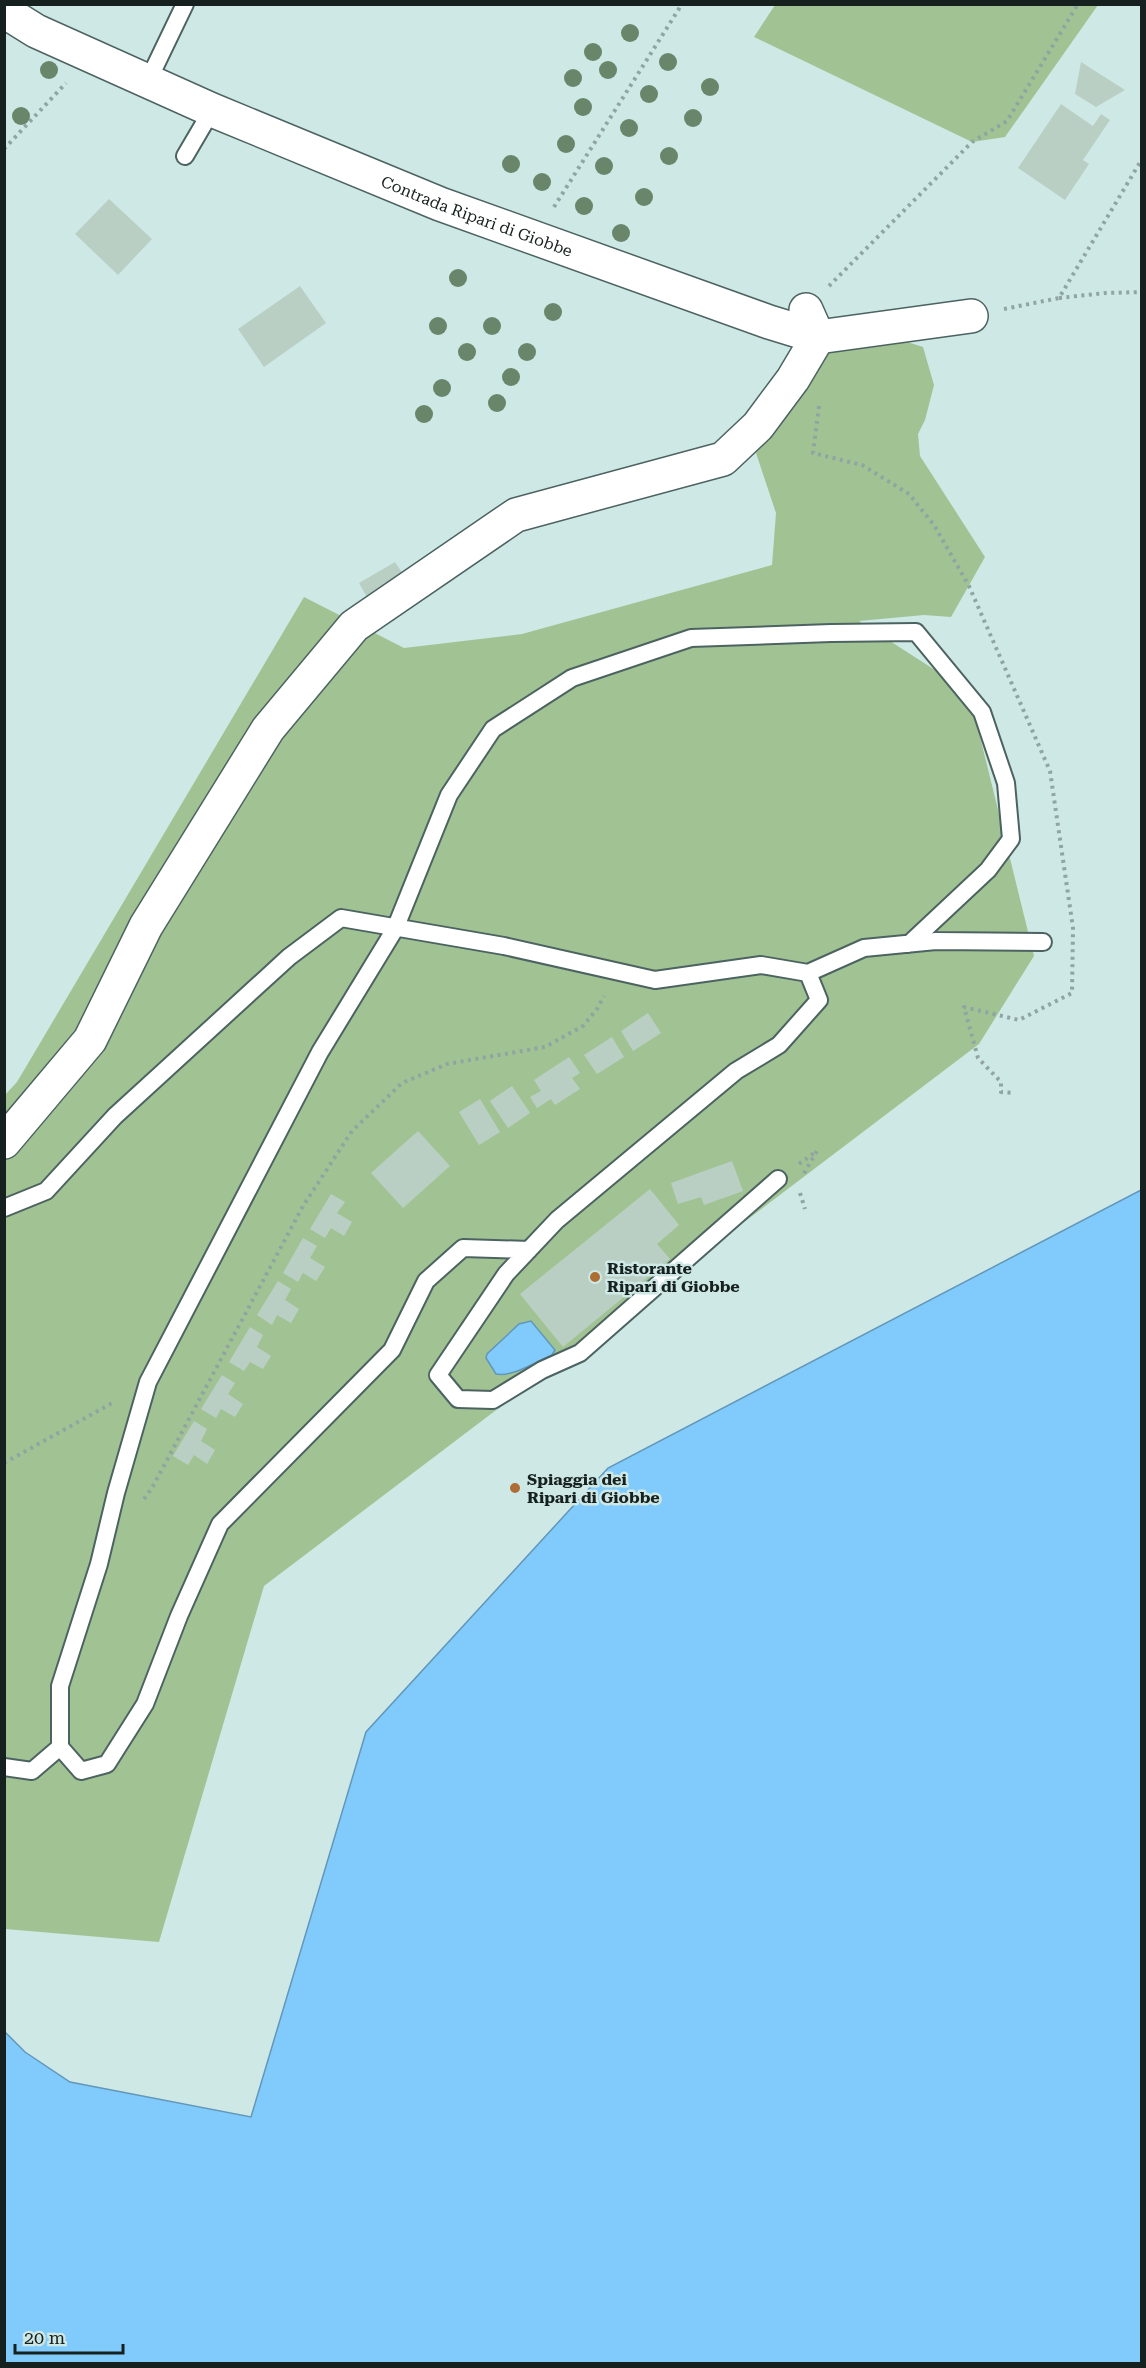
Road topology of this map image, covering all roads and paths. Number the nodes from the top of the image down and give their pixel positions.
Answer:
1 (184, 4) edge
2 (682, 4) edge
3 (1078, 4) edge
4 (4, 11) edge
5 (91, 56) junction
6 (148, 81) junction
7 (212, 110) junction
8 (4, 149) edge
9 (185, 156) dead end
10 (1142, 159) edge
11 (535, 238) junction
12 (1142, 292) edge
13 (1059, 298) junction
14 (971, 316) joint
15 (812, 323) junction
16 (395, 929) junction
17 (1043, 942) dead end
18 (909, 944) junction
19 (619, 972) junction
20 (808, 973) junction
21 (4, 1142) edge
22 (777, 1179) dead end
23 (4, 1208) edge
24 (529, 1250) junction
25 (148, 1382) junction
26 (4, 1463) edge
27 (139, 1506) dead end
28 (60, 1747) junction
29 (4, 1767) edge

1 - 6 lane
2 - 11 path
3 - 15 path
4 - 5 street, Contrada Ripari di Giobbe
5 - 6 street, Contrada Ripari di Giobbe
5 - 8 path
6 - 7 street, Contrada Ripari di Giobbe
7 - 9 lane
7 - 11 street, Contrada Ripari di Giobbe
10 - 13 path
11 - 15 street, Contrada Ripari di Giobbe
12 - 13 path
13 - 14 path
14 - 15 street, Contrada Ripari di Giobbe
15 - 21 street
16 - 18 lane
16 - 19 lane
16 - 23 lane
16 - 25 lane
17 - 18 lane
18 - 20 lane
19 - 20 lane
19 - 27 path
20 - 24 lane
22 - 24 lane
24 - 28 lane
25 - 26 path
25 - 28 lane
28 - 29 lane

